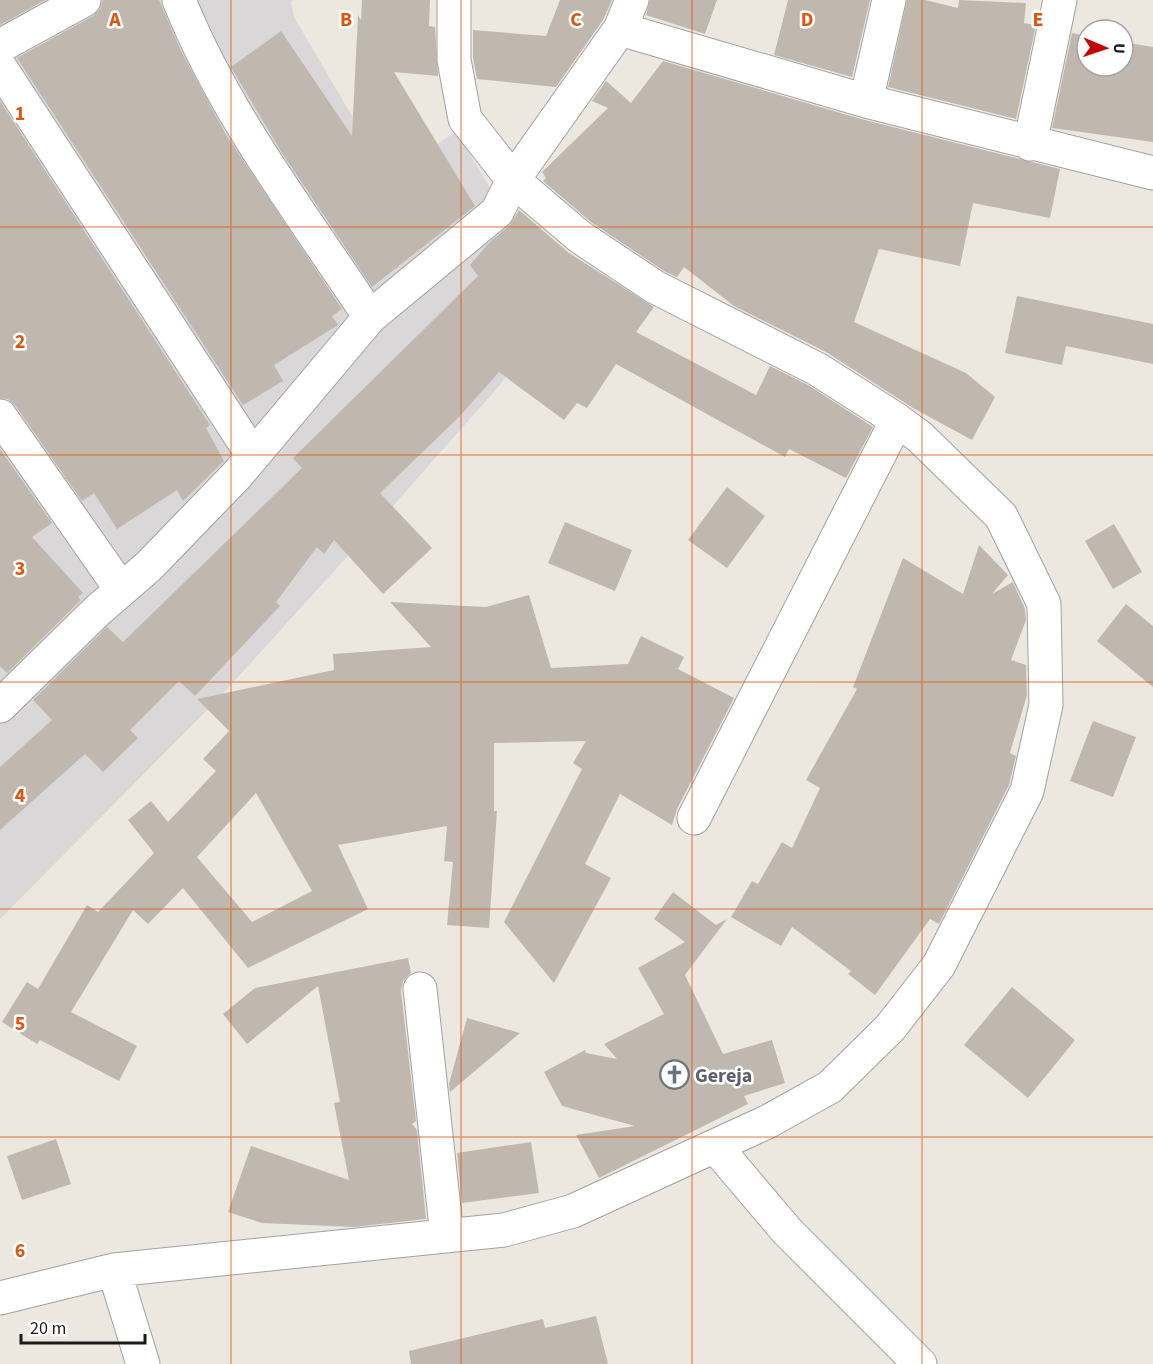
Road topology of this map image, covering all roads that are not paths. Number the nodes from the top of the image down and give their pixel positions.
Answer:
1 (84, 0) edge
2 (179, 0) edge
3 (454, 0) edge
4 (889, 0) edge
5 (1060, 0) edge
6 (626, 14) edge
7 (0, 46) edge
8 (0, 67) edge
9 (866, 101) junction
10 (1030, 144) junction
11 (1153, 173) edge
12 (513, 180) junction
13 (370, 317) junction
14 (0, 416) edge
15 (897, 420) junction
16 (252, 454) junction
17 (121, 589) junction
18 (0, 706) edge
19 (694, 818) dead end
20 (420, 988) dead end
21 (715, 1146) junction
22 (447, 1236) junction
23 (114, 1270) junction
24 (0, 1298) edge
25 (143, 1364) edge
26 (920, 1364) edge

1 - 7 street
2 - 13 street
3 - 12 street
4 - 9 street
5 - 10 street
6 - 9 street
6 - 12 street
8 - 16 street
9 - 10 street
10 - 11 street
12 - 13 street
12 - 15 street
13 - 16 street
14 - 17 street
15 - 19 street
15 - 21 street
16 - 17 street
17 - 18 street
20 - 22 street
21 - 22 street
21 - 26 street
22 - 23 street
23 - 24 street
23 - 25 street

